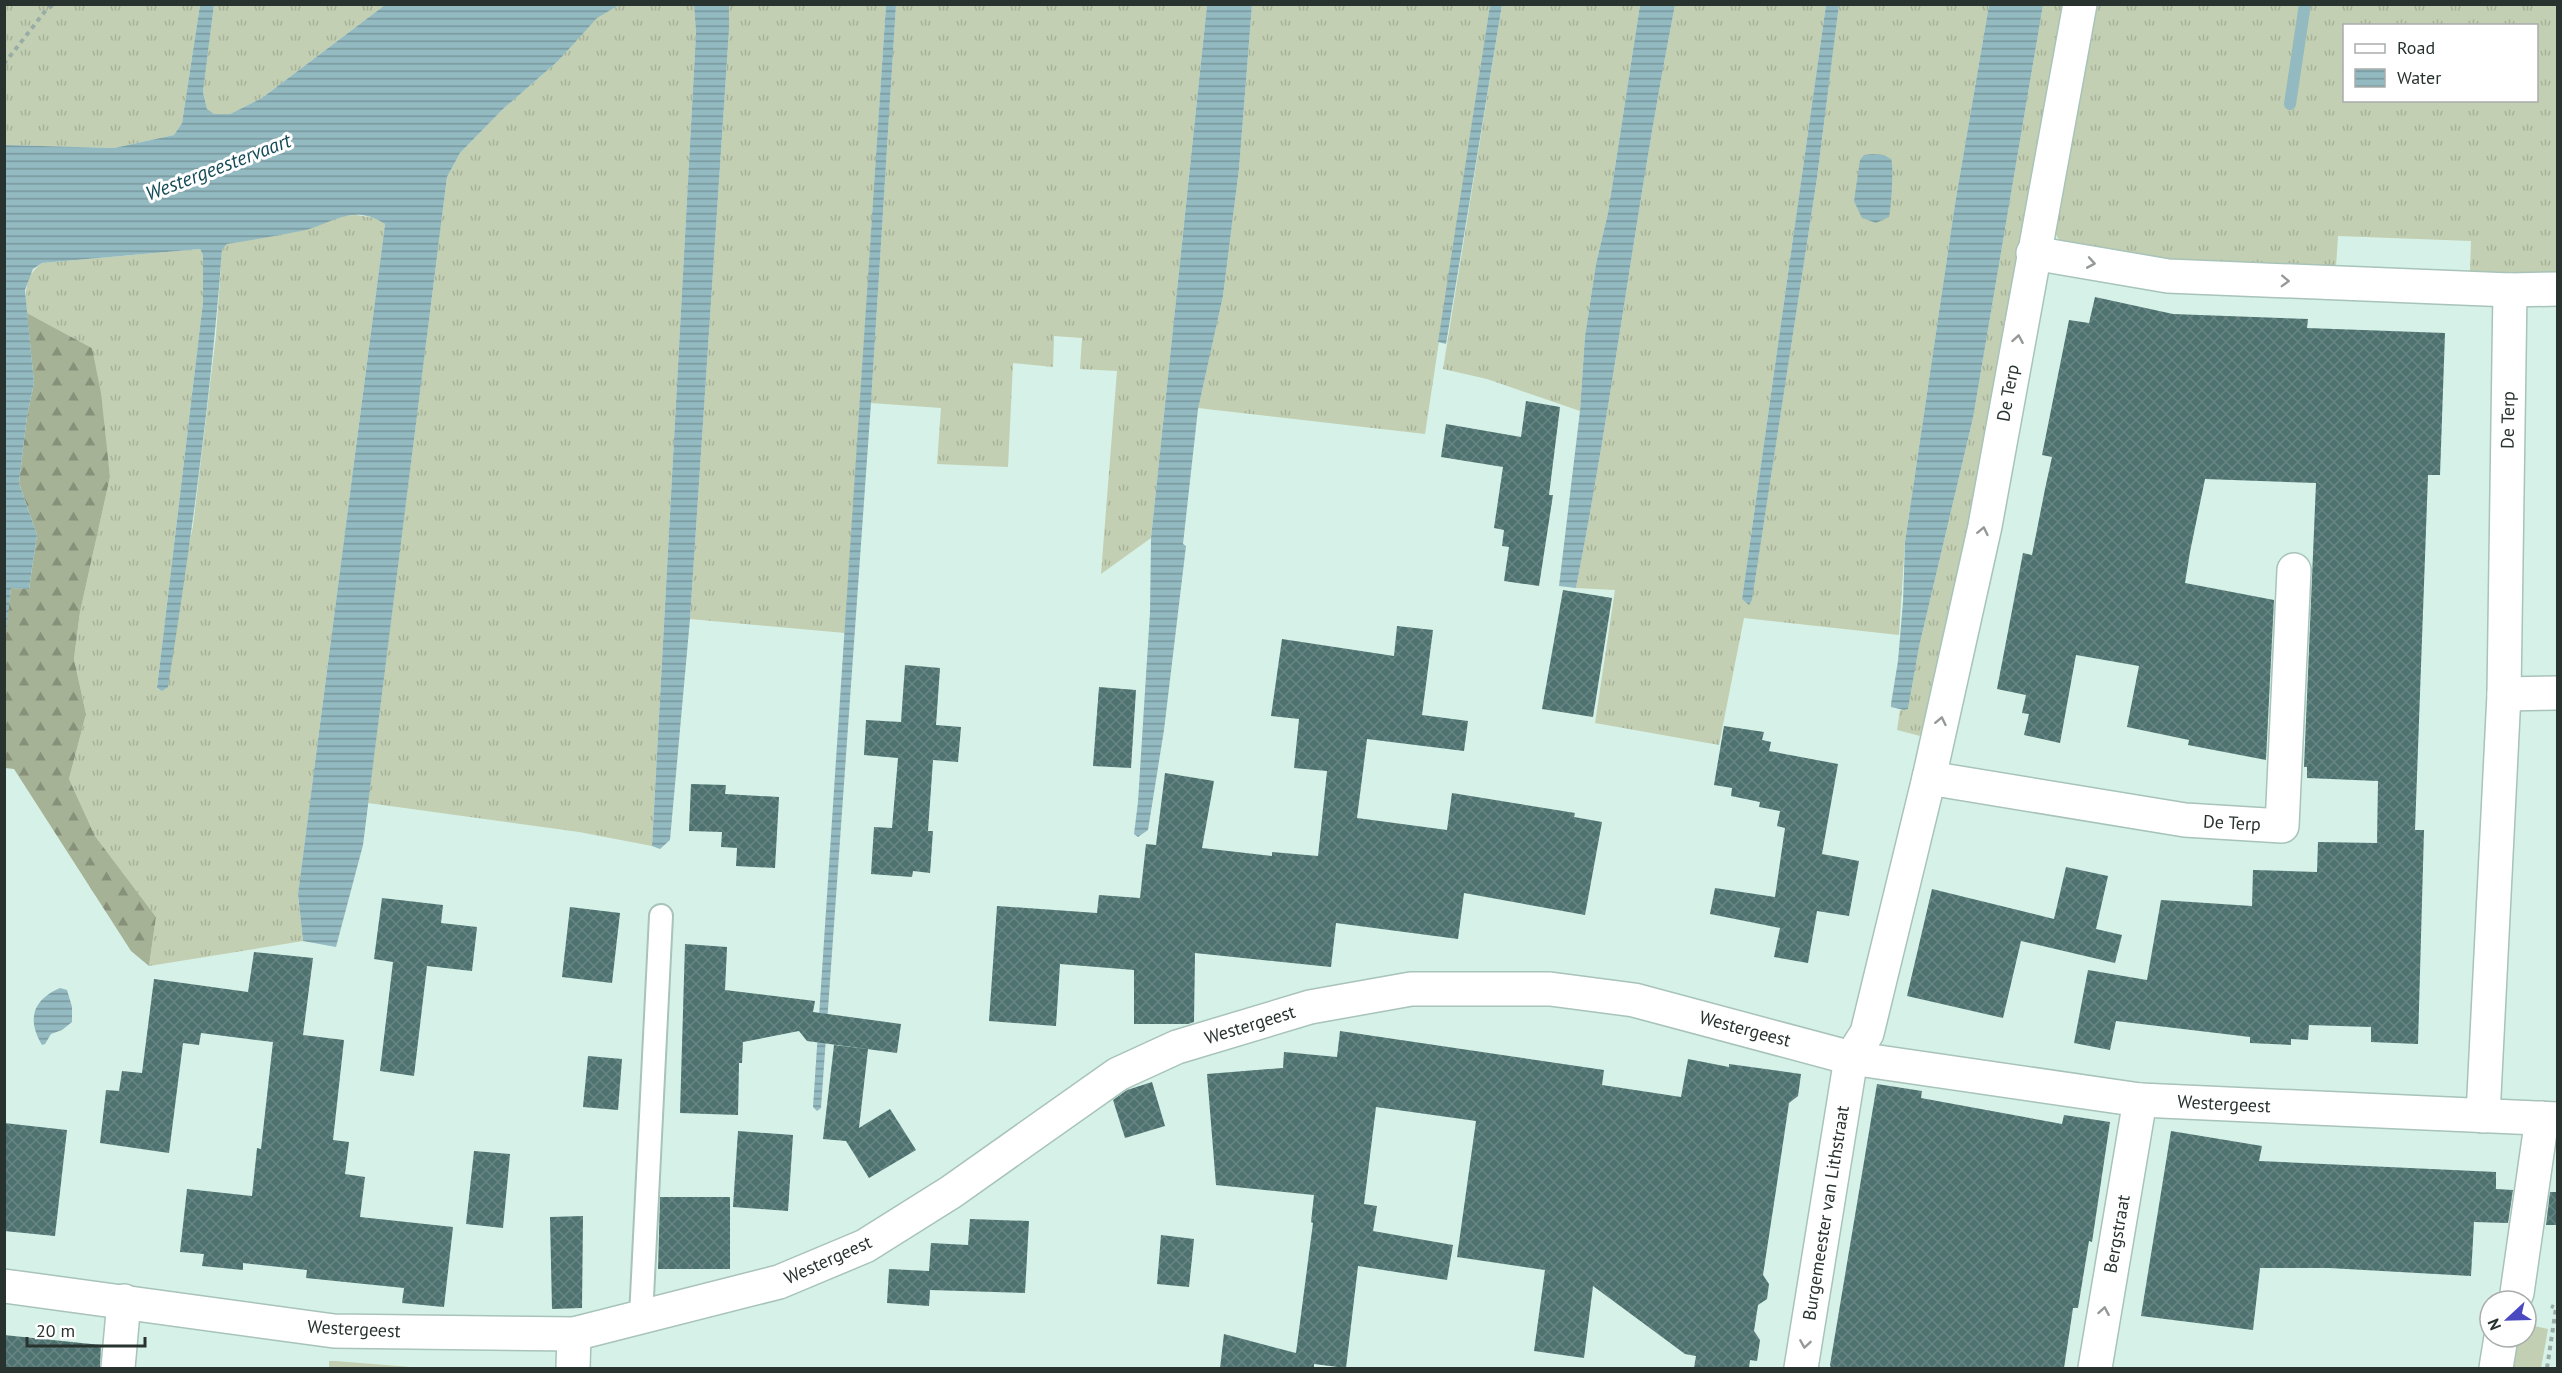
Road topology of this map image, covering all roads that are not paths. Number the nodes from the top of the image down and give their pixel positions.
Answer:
1 (2080, 4) edge
2 (2033, 253) junction
3 (2558, 289) edge
4 (2510, 290) junction
5 (2294, 570) dead end
6 (2558, 693) edge
7 (2504, 694) junction
8 (1929, 778) junction
9 (661, 916) dead end
10 (1851, 1058) junction
11 (2140, 1100) junction
12 (2483, 1116) junction
13 (2550, 1119) edge
14 (4, 1286) edge
15 (2515, 1289) edge
16 (124, 1301) junction
17 (641, 1317) junction
18 (574, 1334) junction
19 (2499, 1349) edge
20 (118, 1368) edge
21 (573, 1368) edge
22 (1801, 1368) edge
23 (2095, 1368) edge
24 (2496, 1368) edge

1 - 2 street, De Terp
2 -> 4 street
8 -> 2 street, De Terp
3 - 4 street
4 - 7 street, De Terp
5 - 8 street, De Terp
6 - 7 street
7 - 12 street, De Terp
8 - 10 street, De Terp
9 - 17 lane
10 - 11 street, Westergeest
10 - 17 street, Westergeest
10 -> 22 street, Burgemeester van Lithstraat
11 - 12 street, Westergeest
23 -> 11 street, Bergstraat
12 - 13 street, Westergeest
13 - 15 street
14 - 16 street, Westergeest
16 - 18 street, Westergeest
16 - 20 street
17 - 18 street, Westergeest
18 - 21 street
19 - 24 street

